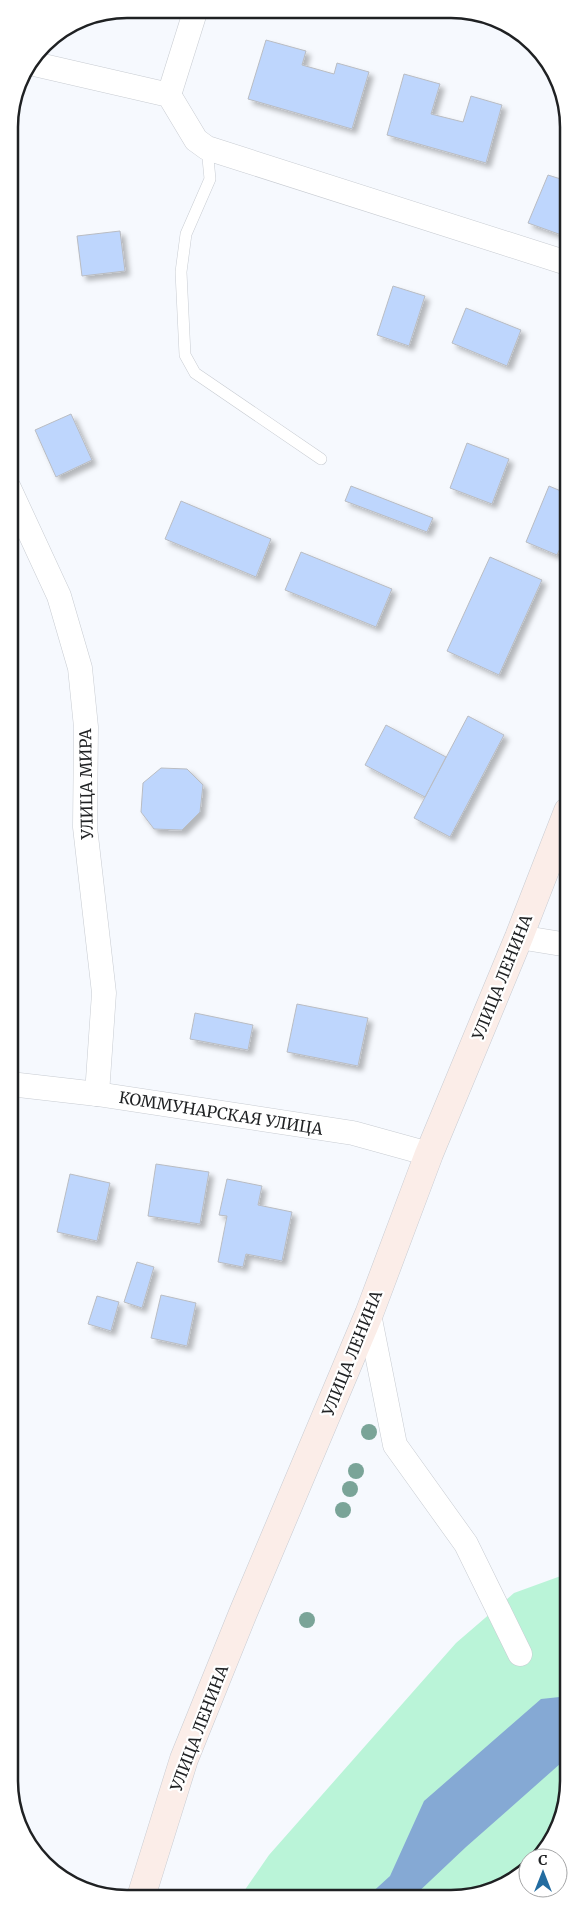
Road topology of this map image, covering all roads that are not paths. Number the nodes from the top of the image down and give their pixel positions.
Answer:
1 (193, 18) edge
2 (37, 64) edge
3 (169, 95) junction
4 (207, 148) junction
5 (560, 261) edge
6 (321, 459) dead end
7 (18, 507) edge
8 (560, 831) edge
9 (519, 937) junction
10 (560, 944) edge
11 (18, 1085) edge
12 (97, 1094) junction
13 (429, 1154) junction
14 (369, 1314) junction
15 (520, 1654) dead end
16 (142, 1890) edge

1 - 3 street
2 - 3 street
3 - 4 street
4 - 5 street
4 - 6 lane
7 - 12 street, УЛИЦА МИРА
8 - 9 main road, УЛИЦА ЛЕНИНА
9 - 10 street
9 - 13 main road, УЛИЦА ЛЕНИНА
11 - 12 street, КОММУНАРСКАЯ УЛИЦА
12 - 13 street, КОММУНАРСКАЯ УЛИЦА
13 - 14 main road, УЛИЦА ЛЕНИНА
14 - 15 street
14 - 16 main road, УЛИЦА ЛЕНИНА

